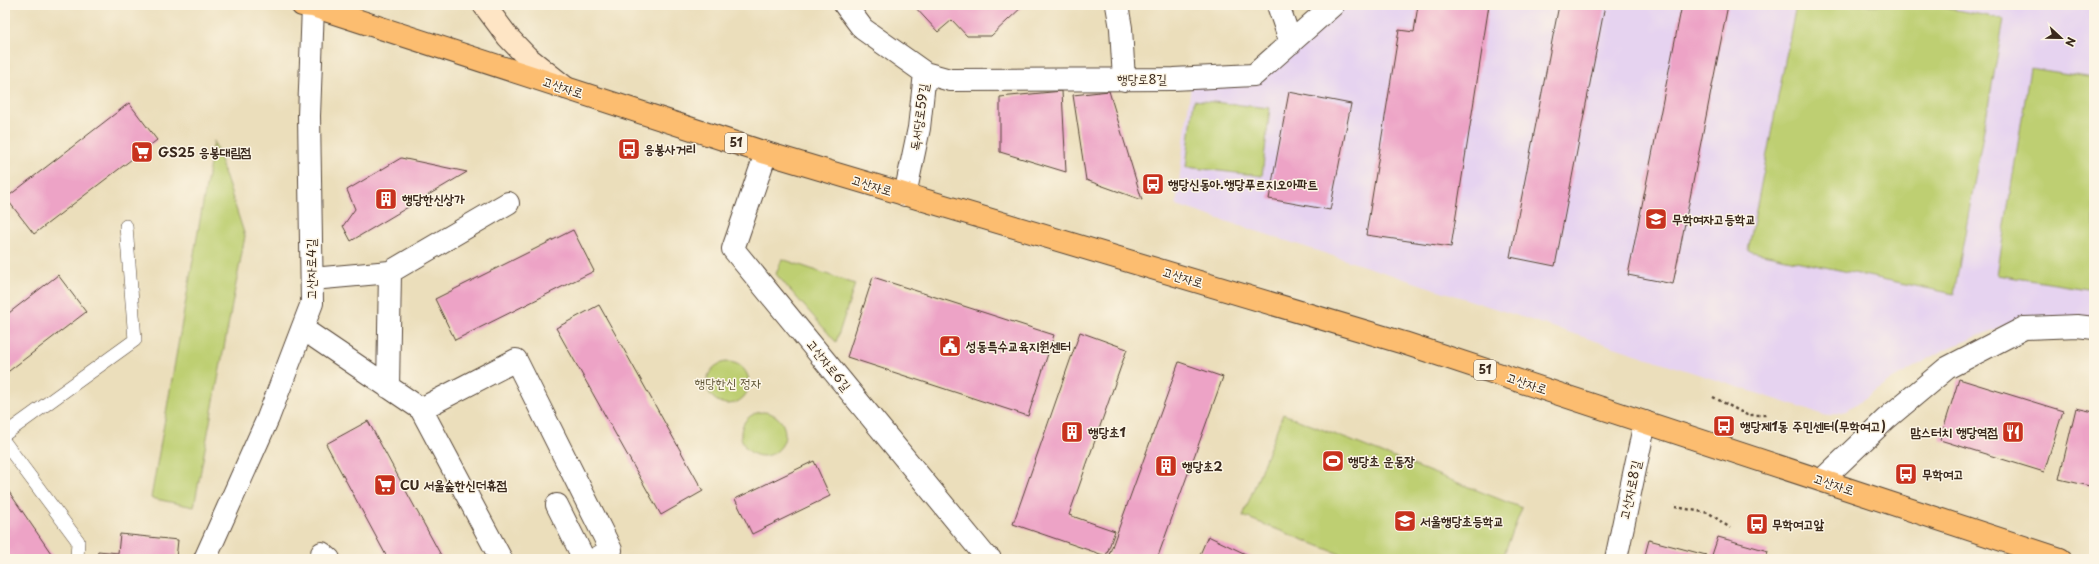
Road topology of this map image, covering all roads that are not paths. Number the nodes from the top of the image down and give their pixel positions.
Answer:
1 (309, 5) edge
2 (484, 5) edge
3 (845, 5) edge
4 (1117, 5) edge
5 (1278, 5) edge
6 (1334, 5) edge
7 (1291, 43) junction
8 (925, 73) junction
9 (1124, 80) junction
10 (567, 89) junction
11 (766, 153) junction
12 (905, 195) junction
13 (508, 203) dead end
14 (126, 226) dead end
15 (390, 272) junction
16 (312, 280) junction
17 (2094, 328) edge
18 (303, 329) junction
19 (388, 387) junction
20 (421, 409) junction
21 (1645, 422) junction
22 (5, 434) edge
23 (5, 443) edge
24 (1822, 480) junction
25 (557, 505) dead end
26 (987, 558) edge
27 (77, 559) edge
28 (205, 559) edge
29 (501, 559) edge
30 (584, 559) edge
31 (595, 559) edge
32 (1616, 559) edge
33 (2060, 559) edge

1 - 10 main road, 고산자로 / 51
1 - 16 street, 고산자로4길
2 - 10 main road
3 - 8 street, 독서당로59길
4 - 9 street
5 - 7 street
6 - 7 street, 행당로8길
7 - 9 street, 행당로8길
8 - 9 street, 행당로8길
8 - 12 street, 독서당로59길
10 - 11 main road, 고산자로 / 51
11 - 12 main road, 고산자로 / 51
11 - 26 street, 고산자로6길
12 - 21 main road, 고산자로 / 51
13 - 15 street
14 - 22 lane
15 - 16 street
15 - 19 street
16 - 18 street, 고산자로4길
17 - 24 street
18 - 19 street
18 - 28 street, 고산자로4길
19 - 20 street
20 - 29 street
20 - 31 street
21 - 24 main road, 고산자로 / 51
21 - 32 street, 고산자로8길
23 - 27 lane
24 - 33 main road, 고산자로 / 51
25 - 30 street

